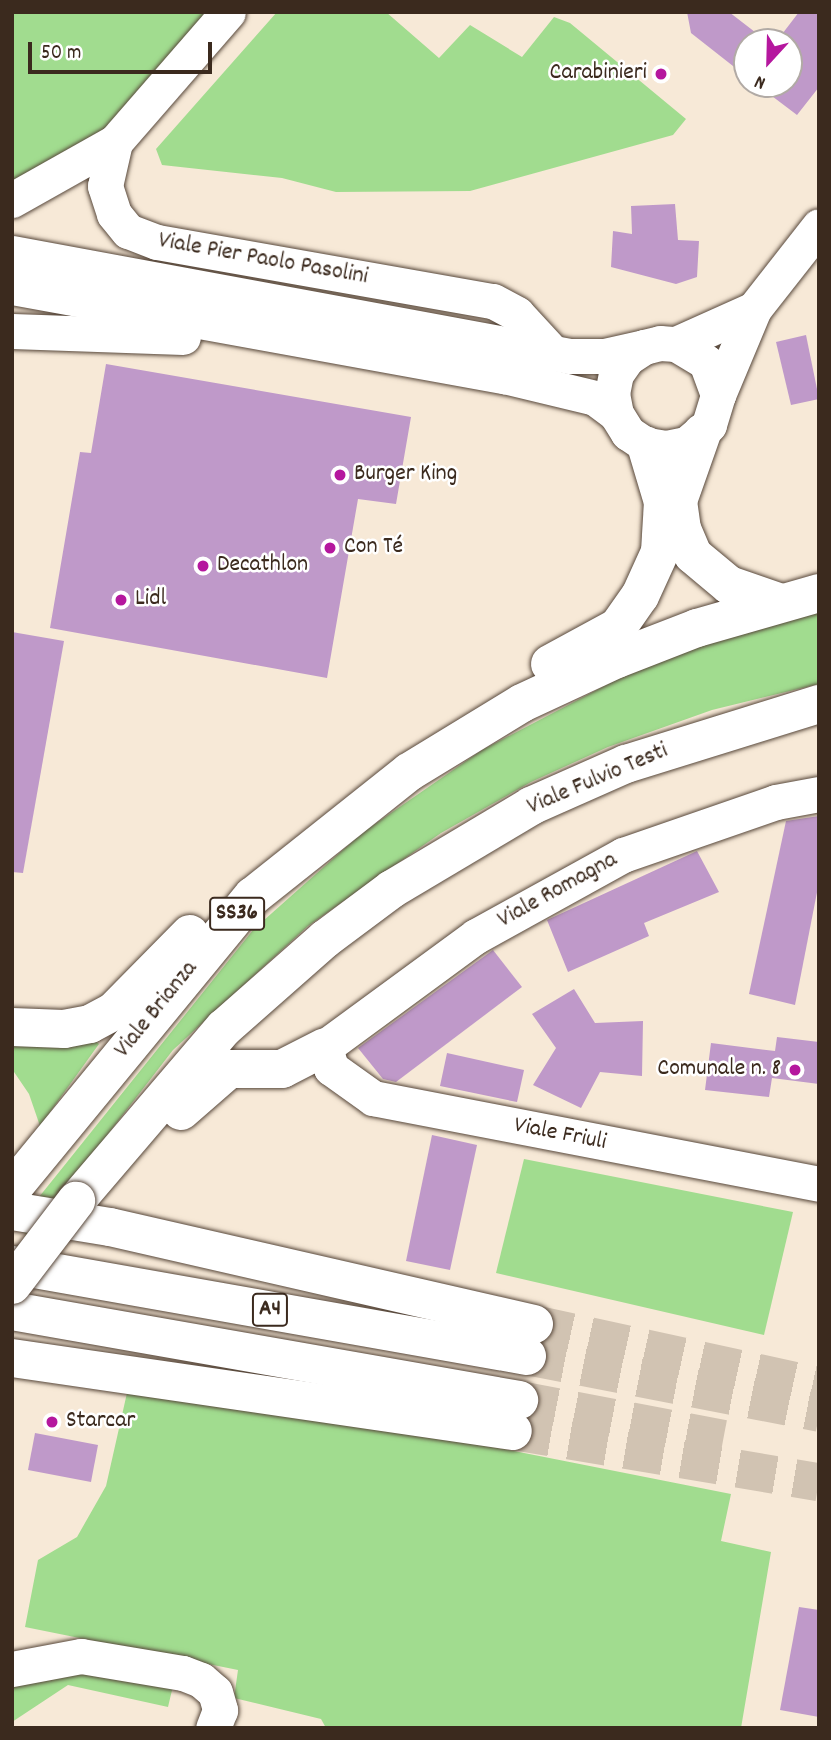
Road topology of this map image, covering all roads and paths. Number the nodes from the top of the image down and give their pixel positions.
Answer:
1 (228, 12) edge
2 (115, 142) junction
3 (12, 201) edge
4 (819, 226) edge
5 (12, 253) edge
6 (12, 287) edge
7 (754, 309) junction
8 (12, 331) edge
9 (313, 341) junction
10 (660, 345) junction
11 (551, 351) junction
12 (718, 395) junction
13 (615, 414) junction
14 (702, 433) junction
15 (646, 444) junction
16 (819, 593) edge
17 (778, 602) junction
18 (522, 703) junction
19 (819, 704) edge
20 (819, 794) edge
21 (253, 896) junction
22 (12, 1027) edge
23 (325, 1047) junction
24 (819, 1184) edge
25 (12, 1189) edge
26 (76, 1201) junction
27 (12, 1211) edge
28 (12, 1265) edge
29 (12, 1285) edge
30 (12, 1311) edge
31 (12, 1358) edge
32 (12, 1669) edge
33 (213, 1728) edge

1 - 2 street
2 - 3 street
2 - 11 street, Viale Pier Paolo Pasolini
4 - 7 street
5 - 11 street, Viale Pier Paolo Pasolini
6 - 9 street
7 - 10 street
7 - 12 street
8 - 9 street
9 - 13 street
10 - 11 street, Viale Pier Paolo Pasolini
10 - 12 street
10 - 13 street
12 - 14 street
13 - 15 street
14 - 15 street
14 - 17 highway
15 - 18 highway
16 - 17 highway, SS36
17 - 18 highway, SS36
18 - 21 highway, Viale Brianza / SS36
19 - 26 highway, Viale Fulvio Testi
20 - 23 street, Viale Romagna
21 - 22 highway
21 - 25 highway, Viale Brianza / SS36
23 - 24 street, Viale Friuli
23 - 26 highway
26 - 29 highway, bridge
27 - 28 highway, A4
30 - 31 highway, A4
32 - 33 street

